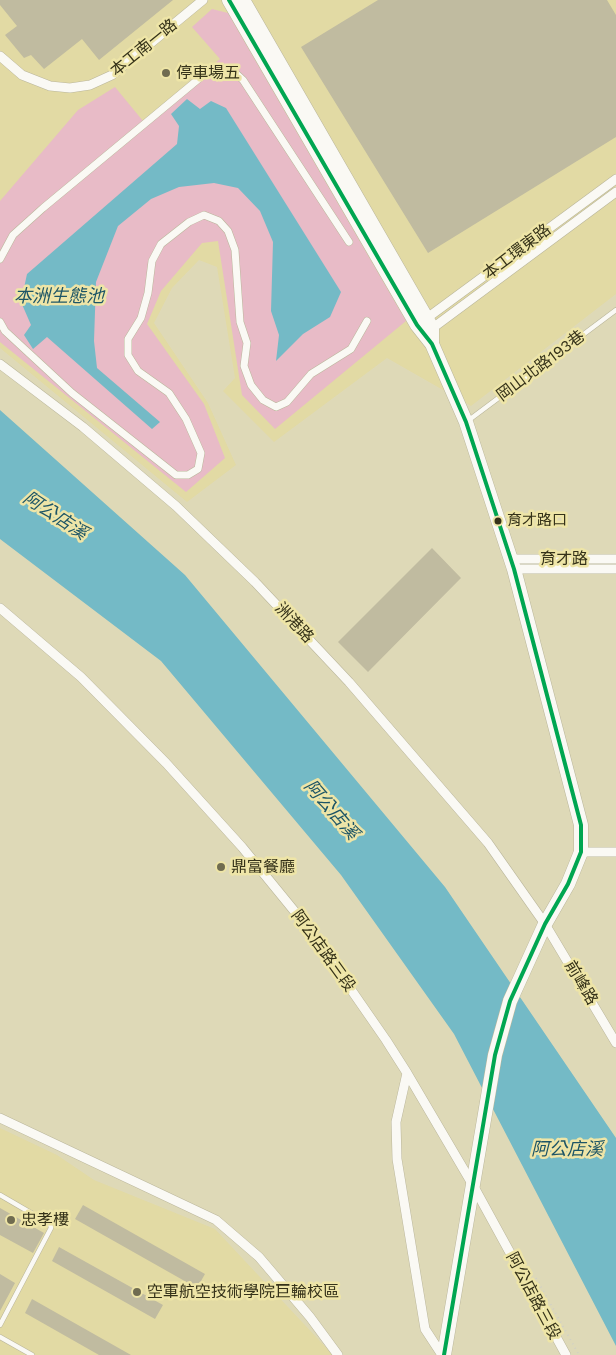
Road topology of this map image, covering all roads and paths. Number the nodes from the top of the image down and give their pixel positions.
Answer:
1 (202, 0) edge
2 (229, 0) edge
3 (243, 0) edge
4 (0, 56) edge
5 (616, 179) edge
6 (616, 192) edge
7 (349, 242) dead end
8 (0, 258) edge
9 (616, 310) edge
10 (367, 321) dead end
11 (0, 322) edge
12 (426, 330) junction
13 (0, 364) edge
14 (466, 422) junction
15 (616, 559) edge
16 (513, 564) junction
17 (616, 569) edge
18 (0, 608) edge
19 (581, 852) junction
20 (616, 852) edge
21 (545, 924) junction
22 (616, 1043) edge
23 (407, 1073) junction
24 (0, 1118) edge
25 (474, 1187) junction
26 (0, 1196) edge
27 (0, 1325) edge
28 (0, 1337) edge
29 (32, 1355) edge
30 (338, 1355) edge
31 (443, 1355) edge
32 (566, 1355) edge

1 - 4 street, 本工南一路
2 - 12 main road
3 - 12 main road
5 - 12 street, 本工環東路
6 - 12 street, 本工環東路
7 - 8 street
9 - 14 lane, 岡山北路193巷
10 - 11 street
12 - 14 main road
13 - 21 street, 洲港路
14 - 16 main road
15 - 16 street, 育才路
16 - 17 street, 育才路
16 - 19 main road
18 - 23 street, 阿公店路三段
19 - 20 street
19 - 21 main road
21 - 22 street, 前峰路
21 - 25 main road
23 - 25 street, 阿公店路三段
23 - 31 street
24 - 30 street
25 - 31 main road
25 - 32 street, 阿公店路三段
26 - 27 lane
28 - 29 lane

